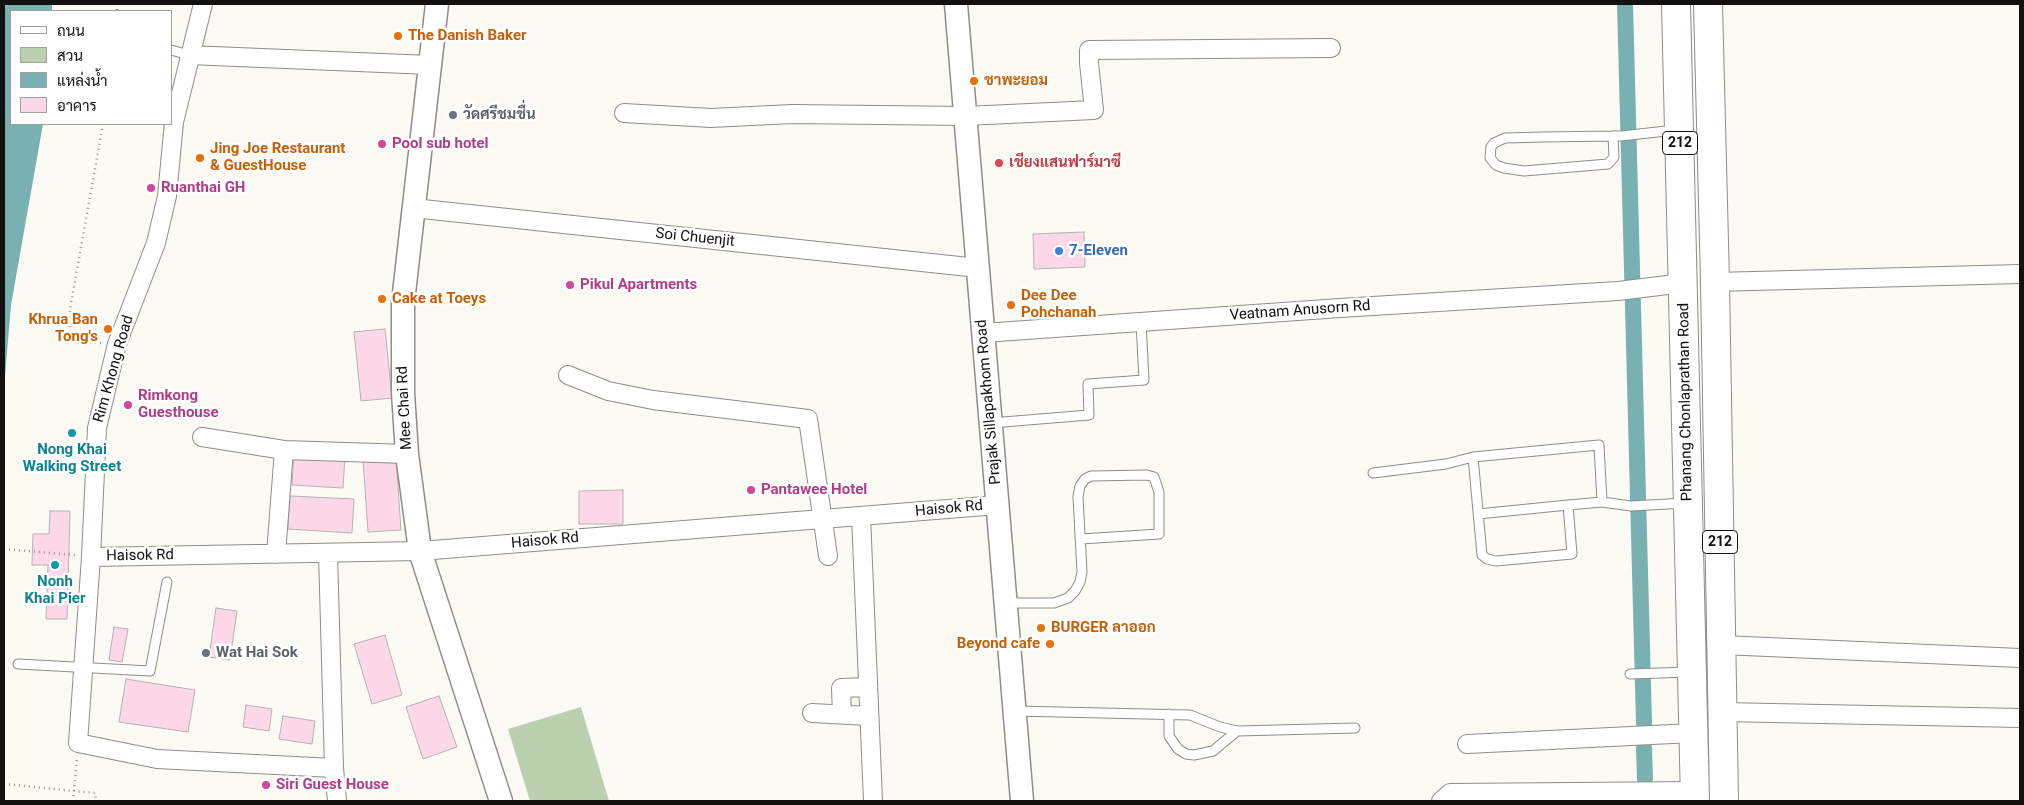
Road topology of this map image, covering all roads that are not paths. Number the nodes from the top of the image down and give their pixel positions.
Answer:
1 (203, 4) edge
2 (437, 4) edge
3 (956, 4) edge
4 (1676, 4) edge
5 (1708, 4) edge
6 (1331, 48) dead end
7 (172, 50) edge
8 (190, 55) junction
9 (430, 64) junction
10 (624, 113) dead end
11 (965, 116) junction
12 (1680, 130) junction
13 (1617, 136) junction
14 (413, 208) junction
15 (978, 268) junction
16 (2020, 274) edge
17 (1715, 282) junction
18 (1684, 283) junction
19 (1140, 322) junction
20 (984, 333) junction
21 (568, 375) dead end
22 (991, 423) junction
23 (202, 437) dead end
24 (284, 450) junction
25 (407, 454) junction
26 (1472, 457) junction
27 (1373, 473) dead end
28 (1602, 502) junction
29 (1688, 503) junction
30 (998, 505) junction
31 (1568, 505) junction
32 (1478, 514) junction
33 (861, 516) junction
34 (824, 519) junction
35 (1081, 539) junction
36 (420, 551) junction
37 (328, 553) junction
38 (276, 554) junction
39 (91, 556) junction
40 (828, 556) dead end
41 (166, 582) dead end
42 (1006, 603) junction
43 (1722, 645) junction
44 (2020, 658) edge
45 (18, 664) dead end
46 (82, 668) junction
47 (1692, 672) junction
48 (1634, 674) dead end
49 (868, 687) junction
50 (1014, 711) junction
51 (1723, 712) junction
52 (812, 713) dead end
53 (842, 714) junction
54 (1169, 714) junction
55 (869, 716) junction
56 (2020, 718) edge
57 (1355, 728) dead end
58 (1237, 731) junction
59 (1693, 733) junction
60 (1466, 744) dead end
61 (334, 768) junction
62 (1694, 796) edge
63 (338, 801) edge
64 (501, 801) edge
65 (873, 801) edge
66 (1022, 801) edge
67 (1441, 801) edge
68 (1724, 801) edge

1 - 8 street, Rim Khong Road
2 - 9 street, Mee Chai Rd
3 - 11 street, Prajak Sillapakhom Road
4 - 12 main road, Phanang Chonlaprathan Road / 212
5 - 17 main road, Phanang Chonlaprathan Road / 212
6 - 11 street
7 - 8 lane
8 - 9 street
8 - 39 street, Rim Khong Road
9 - 14 street, Mee Chai Rd
10 - 11 street
11 - 15 street, Prajak Sillapakhom Road
12 - 13 lane
12 - 18 main road, Phanang Chonlaprathan Road / 212
13 - 13 lane
14 - 15 street, Soi Chuenjit
14 - 25 street, Mee Chai Rd
15 - 20 street, Prajak Sillapakhom Road
16 - 17 street
17 - 18 main road
17 - 43 main road, Phanang Chonlaprathan Road / 212
18 - 19 street, Veatnam Anusorn Rd
18 - 29 main road, Phanang Chonlaprathan Road / 212
19 - 20 street, Veatnam Anusorn Rd
19 - 22 lane
20 - 22 street, Prajak Sillapakhom Road
21 - 34 street
22 - 30 street, Prajak Sillapakhom Road
23 - 24 street
24 - 25 street
24 - 38 street
25 - 36 street, Mee Chai Rd
26 - 27 lane
26 - 28 lane
26 - 32 lane
28 - 29 lane
28 - 31 lane
29 - 47 main road, Phanang Chonlaprathan Road / 212
30 - 33 street, Haisok Rd
30 - 42 street, Prajak Sillapakhom Road
31 - 32 lane
31 - 32 lane
33 - 34 street, Haisok Rd
33 - 49 street
34 - 36 street, Haisok Rd
34 - 40 street
35 - 35 lane
35 - 42 lane
36 - 37 street, Haisok Rd
36 - 64 street, Mee Chai Rd
37 - 38 street, Haisok Rd
37 - 61 street
38 - 39 street, Haisok Rd
39 - 46 street, Rim Khong Road
41 - 46 lane
42 - 50 street, Prajak Sillapakhom Road
43 - 44 street
43 - 51 main road, Phanang Chonlaprathan Road / 212
45 - 46 lane
46 - 61 street, Rim Khong Road
47 - 48 lane
47 - 59 main road, Phanang Chonlaprathan Road / 212
49 - 53 street
49 - 55 street
50 - 54 lane
50 - 66 street, Prajak Sillapakhom Road
51 - 56 street
51 - 68 main road, Phanang Chonlaprathan Road / 212
52 - 53 street
53 - 55 street
54 - 58 lane
54 - 58 lane
55 - 65 street
57 - 58 lane
59 - 60 street
59 - 62 main road, Phanang Chonlaprathan Road / 212
61 - 63 street
62 - 67 street

